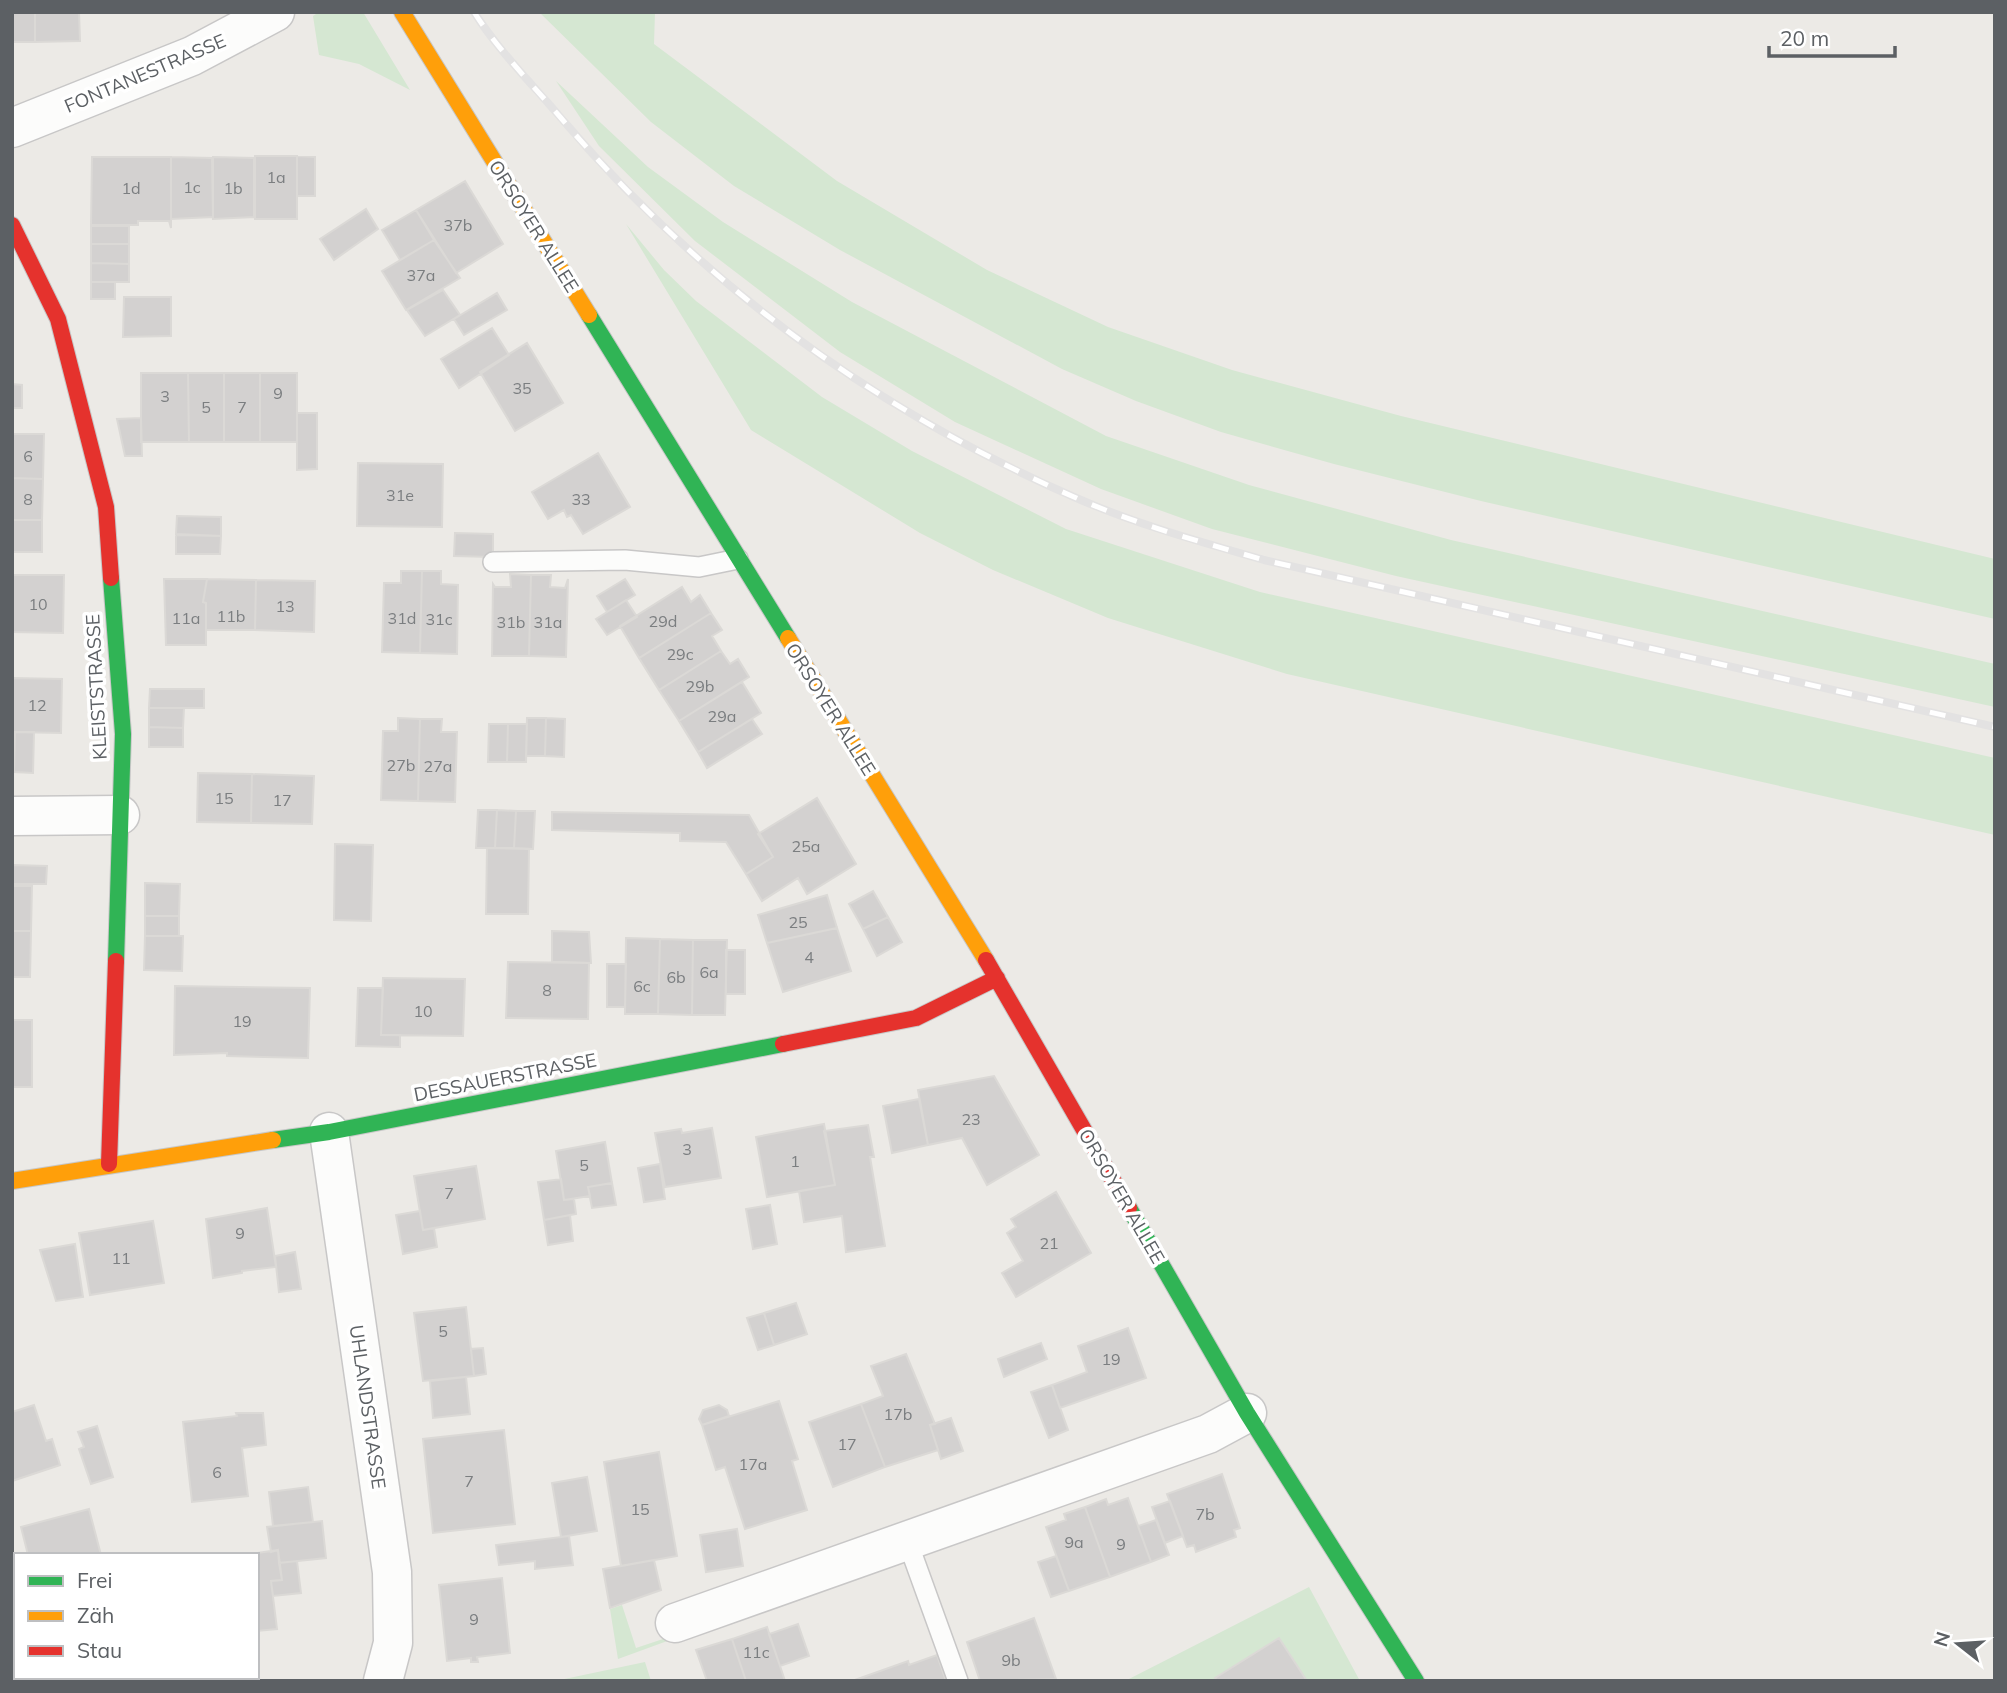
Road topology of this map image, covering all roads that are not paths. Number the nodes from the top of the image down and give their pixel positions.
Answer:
1 (275, 12) edge
2 (402, 12) edge
3 (12, 128) edge
4 (12, 225) edge
5 (738, 559) junction
6 (493, 562) dead end
7 (120, 815) junction
8 (12, 816) edge
9 (996, 978) junction
10 (329, 1132) junction
11 (109, 1164) junction
12 (12, 1181) edge
13 (1247, 1413) junction
14 (907, 1540) junction
15 (676, 1623) dead end
16 (383, 1681) edge
17 (958, 1681) edge
18 (1416, 1681) edge

1 - 3 street, FONTANESTRASSE
2 - 5 street, ORSOYER ALLEE
4 - 7 street, KLEISTSTRASSE
5 - 6 lane
5 - 9 street, ORSOYER ALLEE
7 - 8 street
7 - 11 street, KLEISTSTRASSE
9 - 10 street, DESSAUERSTRASSE
9 - 13 street, ORSOYER ALLEE
10 - 11 street, DESSAUERSTRASSE
10 - 16 street, UHLANDSTRASSE
11 - 12 street, DESSAUERSTRASSE
13 - 14 street
13 - 18 street, ORSOYER ALLEE
14 - 15 street
14 - 17 lane

